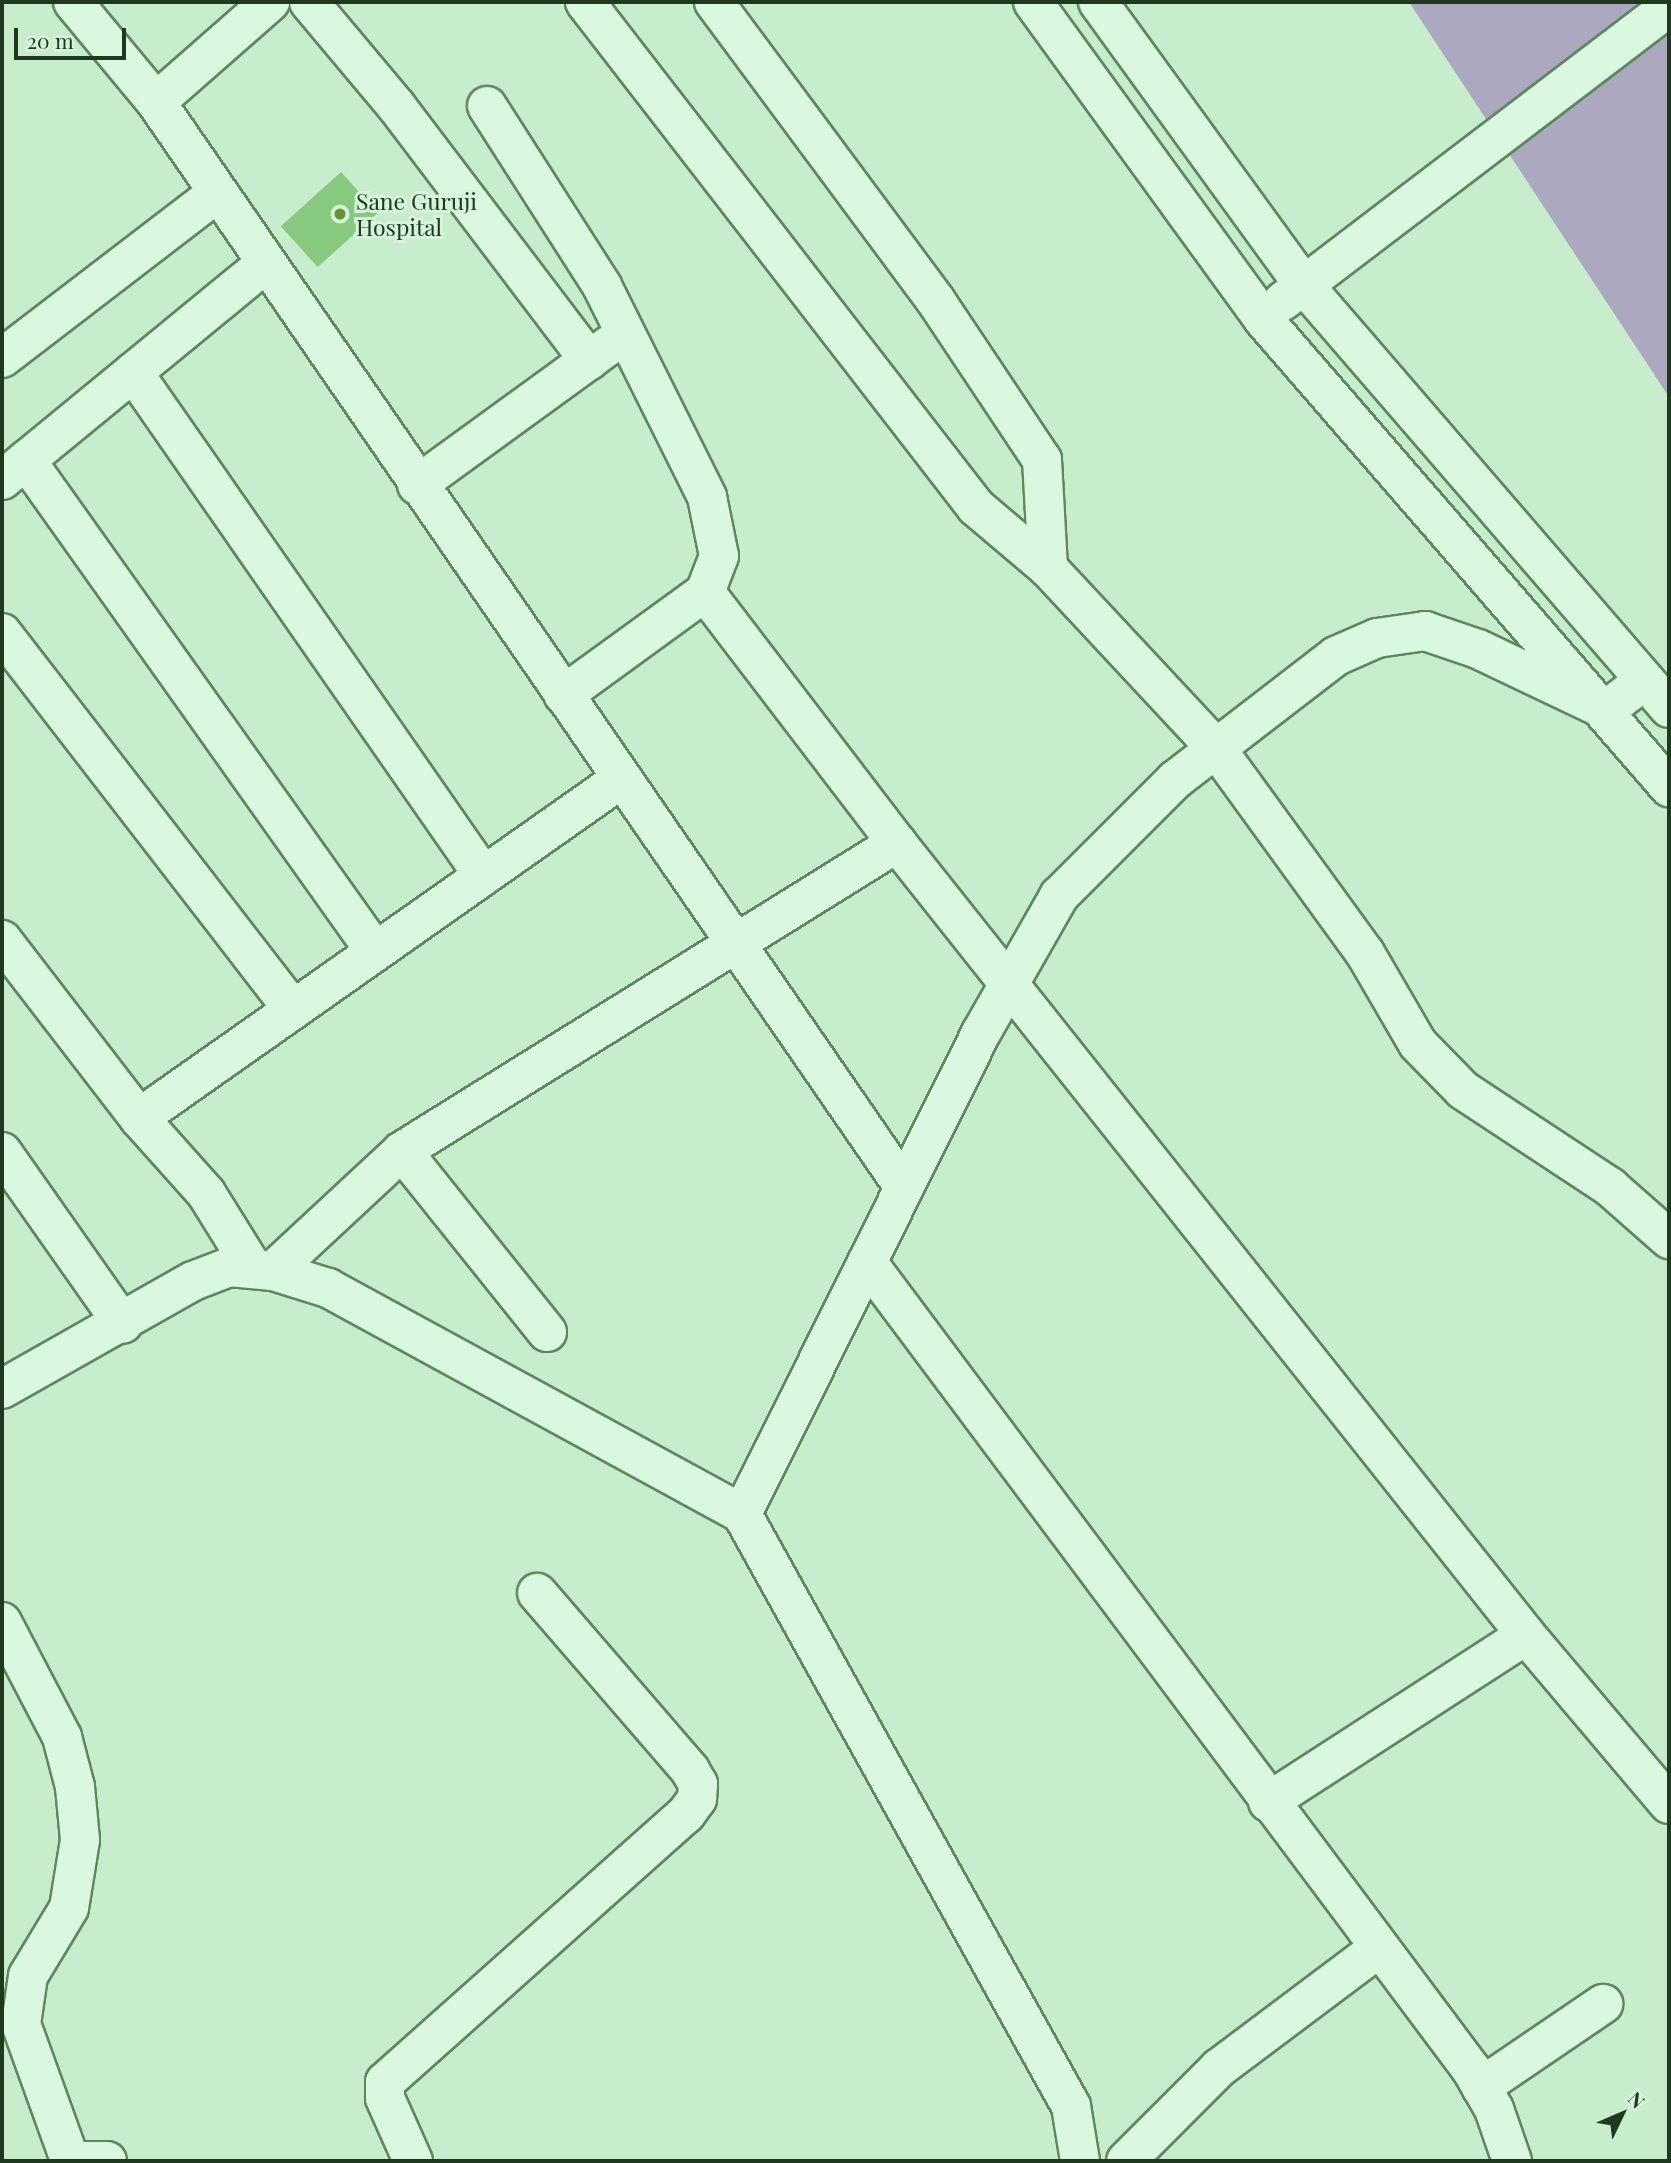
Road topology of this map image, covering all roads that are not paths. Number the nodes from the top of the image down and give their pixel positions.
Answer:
1 (73, 2) edge
2 (270, 2) edge
3 (310, 2) edge
4 (585, 2) edge
5 (714, 2) edge
6 (1033, 2) edge
7 (1098, 2) edge
8 (1669, 7) edge
9 (156, 102) junction
10 (487, 106) dead end
11 (217, 193) junction
12 (265, 264) junction
13 (1316, 273) junction
14 (1263, 318) junction
15 (625, 333) junction
16 (2, 358) edge
17 (589, 360) junction
18 (133, 372) junction
19 (14, 470) edge
20 (417, 485) junction
21 (1048, 568) junction
22 (705, 592) junction
23 (2, 633) edge
24 (1657, 694) edge
25 (563, 695) junction
26 (1606, 710) junction
27 (1216, 748) junction
28 (621, 779) junction
29 (1669, 787) edge
30 (897, 843) junction
31 (483, 875) junction
32 (2, 940) edge
33 (734, 941) junction
34 (375, 951) junction
35 (1009, 984) junction
36 (293, 1010) junction
37 (139, 1118) junction
38 (2, 1152) edge
39 (402, 1152) junction
40 (904, 1187) junction
41 (1669, 1239) edge
42 (867, 1262) junction
43 (263, 1269) junction
44 (123, 1324) junction
45 (547, 1332) dead end
46 (2, 1389) edge
47 (742, 1514) junction
48 (537, 1593) dead end
49 (2, 1622) edge
50 (1526, 1634) junction
51 (1268, 1802) junction
52 (1669, 1804) edge
53 (1379, 1948) junction
54 (1603, 2004) dead end
55 (1481, 2087) junction
56 (82, 2161) edge
57 (412, 2161) edge
58 (1080, 2161) edge
59 (1126, 2161) edge
60 (1512, 2161) edge

1 - 9 street
2 - 9 street
3 - 17 street
4 - 21 street
5 - 21 street
6 - 14 street
7 - 13 street
8 - 13 street
9 - 11 street
10 - 15 street
11 - 12 street
11 - 16 street
12 - 18 street
12 - 20 street
13 - 14 street
13 - 24 street
14 - 26 street
15 - 17 street
15 - 22 street
17 - 20 street
18 - 19 street
18 - 31 street
19 - 34 street
20 - 25 street
21 - 27 street
22 - 25 street
22 - 30 street
23 - 36 street
24 - 26 street
25 - 28 street
26 - 27 street
26 - 29 street
27 - 35 street
27 - 41 street
28 - 31 street
28 - 33 street
30 - 33 street
30 - 35 street
31 - 34 street
32 - 37 street
33 - 39 street
33 - 40 street
34 - 36 street
35 - 40 street
35 - 50 street
36 - 37 street
37 - 43 street
38 - 44 street
39 - 43 street
39 - 45 street
40 - 42 street
42 - 47 street
42 - 51 street
43 - 44 street
43 - 47 street
44 - 46 street
47 - 58 street
48 - 57 street
49 - 56 street
50 - 51 street
50 - 52 street
51 - 53 street
53 - 55 street
53 - 59 street
54 - 55 street
55 - 60 street

